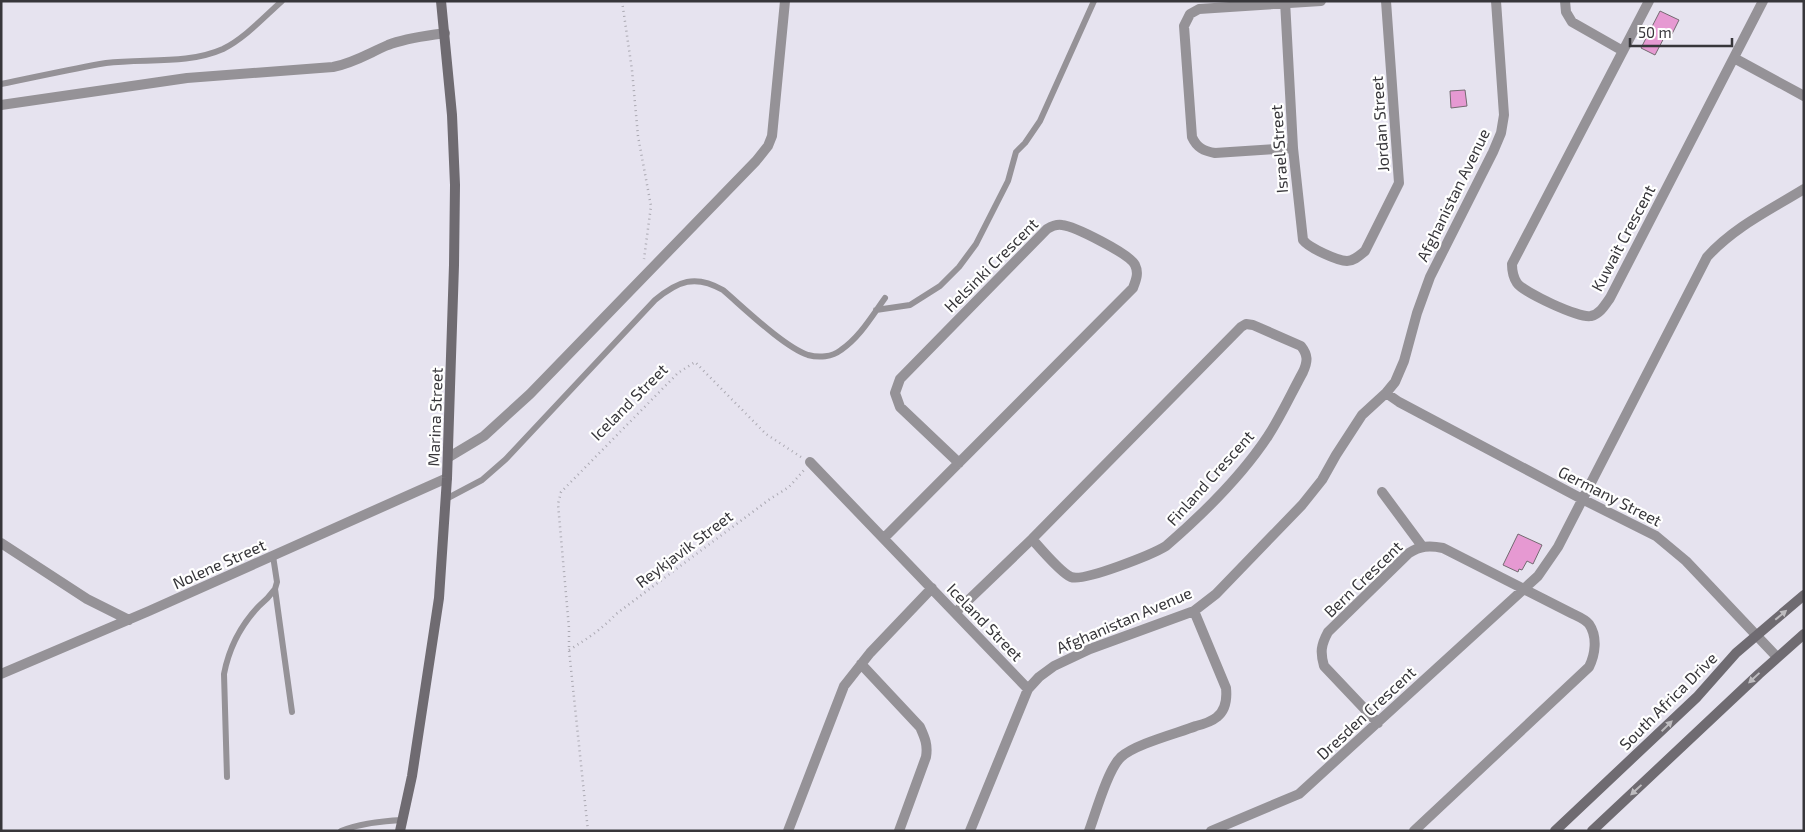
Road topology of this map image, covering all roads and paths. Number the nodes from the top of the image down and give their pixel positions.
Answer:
1 (282, 1) edge
2 (441, 1) edge
3 (622, 1) edge
4 (785, 1) edge
5 (1094, 1) edge
6 (1321, 1) edge
7 (1386, 1) edge
8 (1496, 1) edge
9 (1565, 1) edge
10 (1649, 1) edge
11 (1763, 1) edge
12 (1285, 2) edge
13 (445, 33) junction
14 (1623, 51) junction
15 (1734, 58) junction
16 (1, 84) edge
17 (1804, 96) edge
18 (1, 106) edge
19 (1293, 148) junction
20 (1804, 189) edge
21 (1352, 260) joint
22 (642, 278) junction
23 (885, 298) dead end
24 (876, 310) junction
25 (1386, 393) junction
26 (448, 457) junction
27 (810, 462) junction
28 (959, 463) junction
29 (448, 478) junction
30 (1382, 492) dead end
31 (446, 499) junction
32 (1582, 499) junction
33 (884, 538) junction
34 (1032, 539) junction
35 (1, 543) edge
36 (1422, 546) junction
37 (273, 556) junction
38 (932, 588) junction
39 (275, 589) junction
40 (1523, 589) junction
41 (1804, 595) edge
42 (1194, 611) junction
43 (956, 612) junction
44 (129, 620) junction
45 (1804, 634) edge
46 (1756, 635) junction
47 (569, 650) junction
48 (1777, 657) junction
49 (861, 664) junction
50 (1, 674) edge
51 (1028, 688) junction
52 (292, 712) dead end
53 (1378, 723) junction
54 (227, 777) dead end
55 (401, 826) edge
56 (341, 831) edge
57 (588, 831) edge
58 (788, 831) edge
59 (899, 831) edge
60 (970, 831) edge
61 (1089, 831) edge
62 (1211, 831) edge
63 (1414, 831) edge
64 (1555, 831) edge
65 (1592, 831) edge

1 - 16 lane
2 - 13 main road, Marina Street
3 - 22 path
4 - 22 street
5 - 24 lane
6 - 12 street
7 - 21 street, Jordan Street
8 - 25 street, Afghanistan Avenue
9 - 14 street
10 - 14 street, Kuwait Crescent
11 - 15 street, Kuwait Crescent
12 - 19 street, Israel Street
12 - 19 street
13 - 18 street
13 - 26 main road, Marina Street
14 - 15 street, Kuwait Crescent
15 - 17 street
19 - 21 street, Israel Street
20 - 32 street
22 - 26 street
23 - 24 lane
24 - 31 lane
25 - 32 street, Germany Street
25 - 42 street, Afghanistan Avenue
26 - 29 main road, Marina Street
27 - 33 street, Iceland Street
27 - 47 path, Reykjavik Street
27 - 47 path, Iceland Street
28 - 28 street, Helsinki Crescent
28 - 33 street, Helsinki Crescent
29 - 31 main road, Marina Street
29 - 37 street, Nolene Street
30 - 36 street
31 - 55 main road, Marina Street
32 - 40 street, Dresden Crescent
32 - 46 street, Germany Street
33 - 38 street, Iceland Street
34 - 34 street, Finland Crescent
34 - 43 street, Finland Crescent
35 - 44 street
36 - 40 street, Bern Crescent
36 - 53 street, Bern Crescent
37 - 39 lane
37 - 44 street, Nolene Street
38 - 43 street, Iceland Street
38 - 49 street
39 - 52 lane
39 - 54 lane
40 - 53 street, Dresden Crescent
40 - 63 street
46 -> 41 main road, South Africa Drive
42 - 51 street, Afghanistan Avenue
42 - 61 street
43 - 51 street, Iceland Street
44 - 50 street, Nolene Street
45 - 48 main road
46 - 48 street, Germany Street
64 -> 46 main road, South Africa Drive
47 - 57 path, Iceland Street
48 -> 65 main road
49 - 58 street
49 - 59 street
51 - 60 street, Afghanistan Avenue
53 - 62 street, Dresden Crescent
55 - 56 lane

